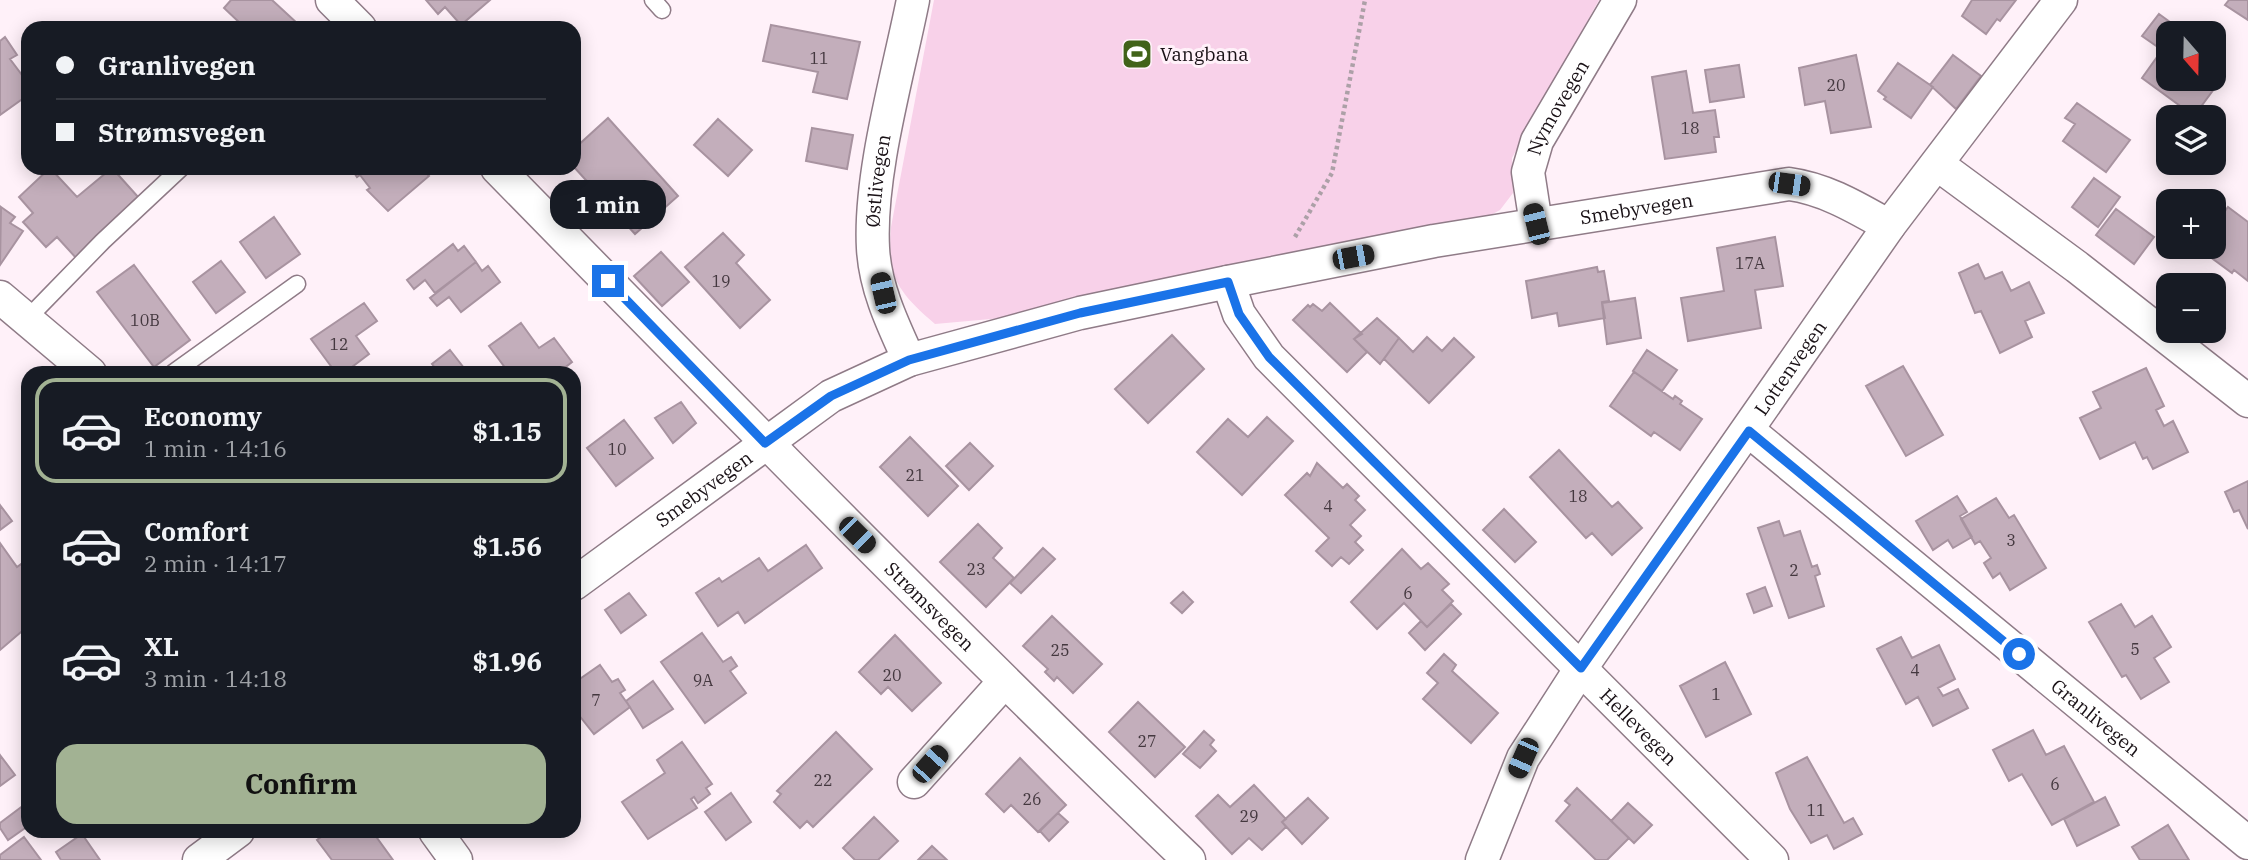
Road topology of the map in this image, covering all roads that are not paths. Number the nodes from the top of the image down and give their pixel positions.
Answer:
1 (332, 0) edge
2 (913, 0) edge
3 (1620, 0) edge
4 (2061, 0) edge
5 (353, 21) edge
6 (1937, 164) junction
7 (174, 175) edge
8 (504, 175) edge
9 (1536, 224) junction
10 (1889, 226) junction
11 (1228, 282) junction
12 (297, 285) dead end
13 (0, 297) edge
14 (28, 318) junction
15 (909, 360) junction
16 (82, 366) edge
17 (183, 366) edge
18 (2248, 401) edge
19 (1749, 431) junction
20 (765, 443) junction
21 (581, 579) edge
22 (1581, 668) junction
23 (1004, 682) junction
24 (914, 782) dead end
25 (229, 838) edge
26 (440, 838) edge
27 (2248, 843) edge
28 (199, 860) edge
29 (456, 860) edge
30 (1189, 860) edge
31 (1482, 860) edge
32 (1772, 860) edge

1 - 5 street
2 - 15 street, Østlivegen
3 - 9 street, Nymovegen
4 - 6 street, Lottenvegen
6 - 10 street, Lottenvegen
6 - 18 street
7 - 14 lane
8 - 20 street, Strømsvegen
9 - 10 street, Smebyvegen
9 - 11 street, Smebyvegen
10 - 19 street, Lottenvegen
11 - 15 street, Smebyvegen
11 - 22 street, Hellevegen
12 - 17 lane
13 - 14 street
14 - 16 street
15 - 20 street, Smebyvegen
19 - 22 street, Lottenvegen
19 - 27 street, Granlivegen
20 - 21 street, Smebyvegen
20 - 23 street, Strømsvegen
22 - 31 street, Lottenvegen
22 - 32 street, Hellevegen
23 - 24 street
23 - 30 street, Strømsvegen
25 - 28 street
26 - 29 street

